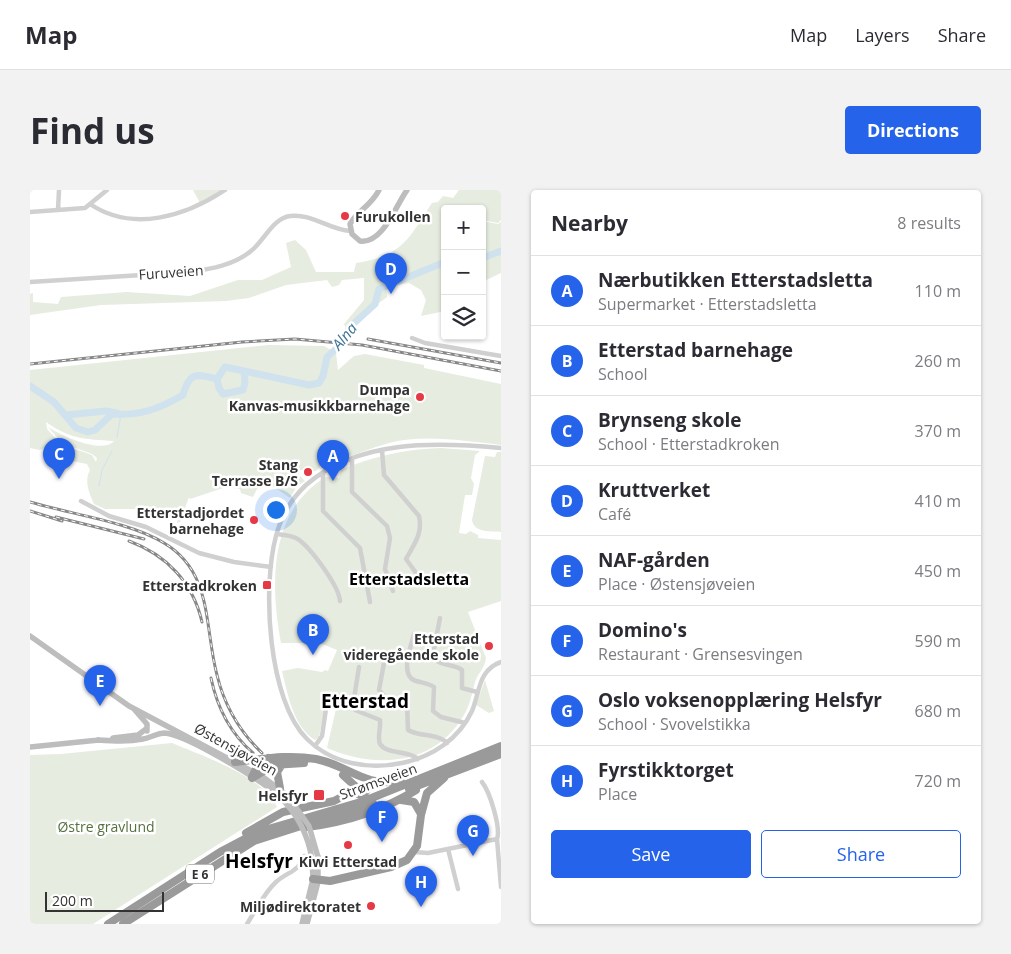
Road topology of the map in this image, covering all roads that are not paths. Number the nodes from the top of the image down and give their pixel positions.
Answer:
1 (59, 190) edge
2 (107, 190) edge
3 (225, 190) edge
4 (379, 190) edge
5 (407, 190) edge
6 (90, 204) junction
7 (58, 210) junction
8 (30, 212) edge
9 (350, 231) junction
10 (30, 282) edge
11 (412, 338) dead end
12 (501, 356) edge
13 (501, 448) edge
14 (382, 450) junction
15 (352, 460) junction
16 (323, 474) junction
17 (81, 501) dead end
18 (276, 534) junction
19 (271, 567) junction
20 (416, 574) dead end
21 (393, 590) dead end
22 (340, 601) dead end
23 (370, 602) dead end
24 (440, 618) dead end
25 (414, 634) dead end
26 (30, 636) edge
27 (386, 652) dead end
28 (501, 662) edge
29 (359, 667) dead end
30 (477, 692) junction
31 (326, 708) dead end
32 (134, 709) junction
33 (154, 720) junction
34 (465, 723) junction
35 (161, 724) junction
36 (146, 727) junction
37 (160, 733) junction
38 (152, 736) junction
39 (97, 740) junction
40 (447, 743) junction
41 (30, 746) edge
42 (315, 746) junction
43 (501, 746) edge
44 (501, 754) edge
45 (270, 757) junction
46 (418, 759) junction
47 (235, 762) junction
48 (283, 763) junction
49 (452, 772) junction
50 (255, 774) junction
51 (356, 777) junction
52 (430, 778) junction
53 (401, 782) junction
54 (482, 782) dead end
55 (280, 788) junction
56 (359, 788) junction
57 (401, 800) junction
58 (331, 810) junction
59 (421, 815) junction
60 (282, 831) junction
61 (497, 839) junction
62 (448, 849) junction
63 (418, 850) junction
64 (220, 852) junction
65 (304, 856) dead end
66 (315, 858) junction
67 (316, 879) junction
68 (501, 887) edge
69 (458, 889) dead end
70 (108, 924) edge
71 (123, 924) edge
72 (247, 924) edge
73 (302, 924) edge
74 (307, 924) edge

1 - 7 street
2 - 6 street
3 - 6 street
4 - 9 main road
5 - 9 main road
6 - 7 street
7 - 8 street
9 - 10 street, Furuveien
11 - 12 street
13 - 14 street
14 - 15 street
14 - 20 street
15 - 16 street
15 - 21 street
16 - 18 street
16 - 23 street
17 - 19 street
18 - 19 street
18 - 22 street
19 - 42 street
24 - 30 street
25 - 34 street
26 - 32 main road, Østensjøveien
27 - 40 street
28 - 30 street
29 - 46 street
30 - 34 street
31 - 42 street
32 - 33 main road, Østensjøveien
32 - 36 main road, Østensjøveien
33 - 35 main road, Østensjøveien
33 - 36 main road
34 - 40 street
35 - 37 main road
35 - 47 main road, Østensjøveien
36 - 38 main road, Østensjøveien
36 - 39 main road
37 - 38 main road
37 - 50 main road, Østensjøveien
38 - 39 main road
39 - 41 main road
40 - 46 street
42 - 46 street
43 - 52 highway, Strømsveien / E 6
44 - 49 highway, Strømsveien / E 6
45 - 47 highway
45 - 50 highway
45 - 51 highway
47 - 50 main road, Østensjøveien
48 - 50 highway
48 - 55 highway
48 - 56 highway
49 - 52 highway, Strømsveien / E 6
49 - 59 highway
50 - 55 main road, Østensjøveien
50 - 66 main road, Østensjøveien, bridge
51 - 53 highway
51 - 56 highway
52 - 53 highway
52 - 57 highway
52 - 58 highway, Strømsveien / E 6
52 - 60 highway, Strømsveien / E 6
53 - 56 highway
54 - 61 street
55 - 66 main road, Østensjøveien, bridge
56 - 58 highway
56 - 64 highway
57 - 59 highway
57 - 60 highway
58 - 64 highway, Strømsveien / E 6
59 - 63 highway
60 - 71 highway, Strømsveien / E 6
61 - 62 street
61 - 68 street
62 - 63 street
62 - 69 street
63 - 67 highway
64 - 70 highway, Strømsveien / E 6
65 - 72 street
66 - 67 main road
67 - 73 main road
67 - 74 main road

